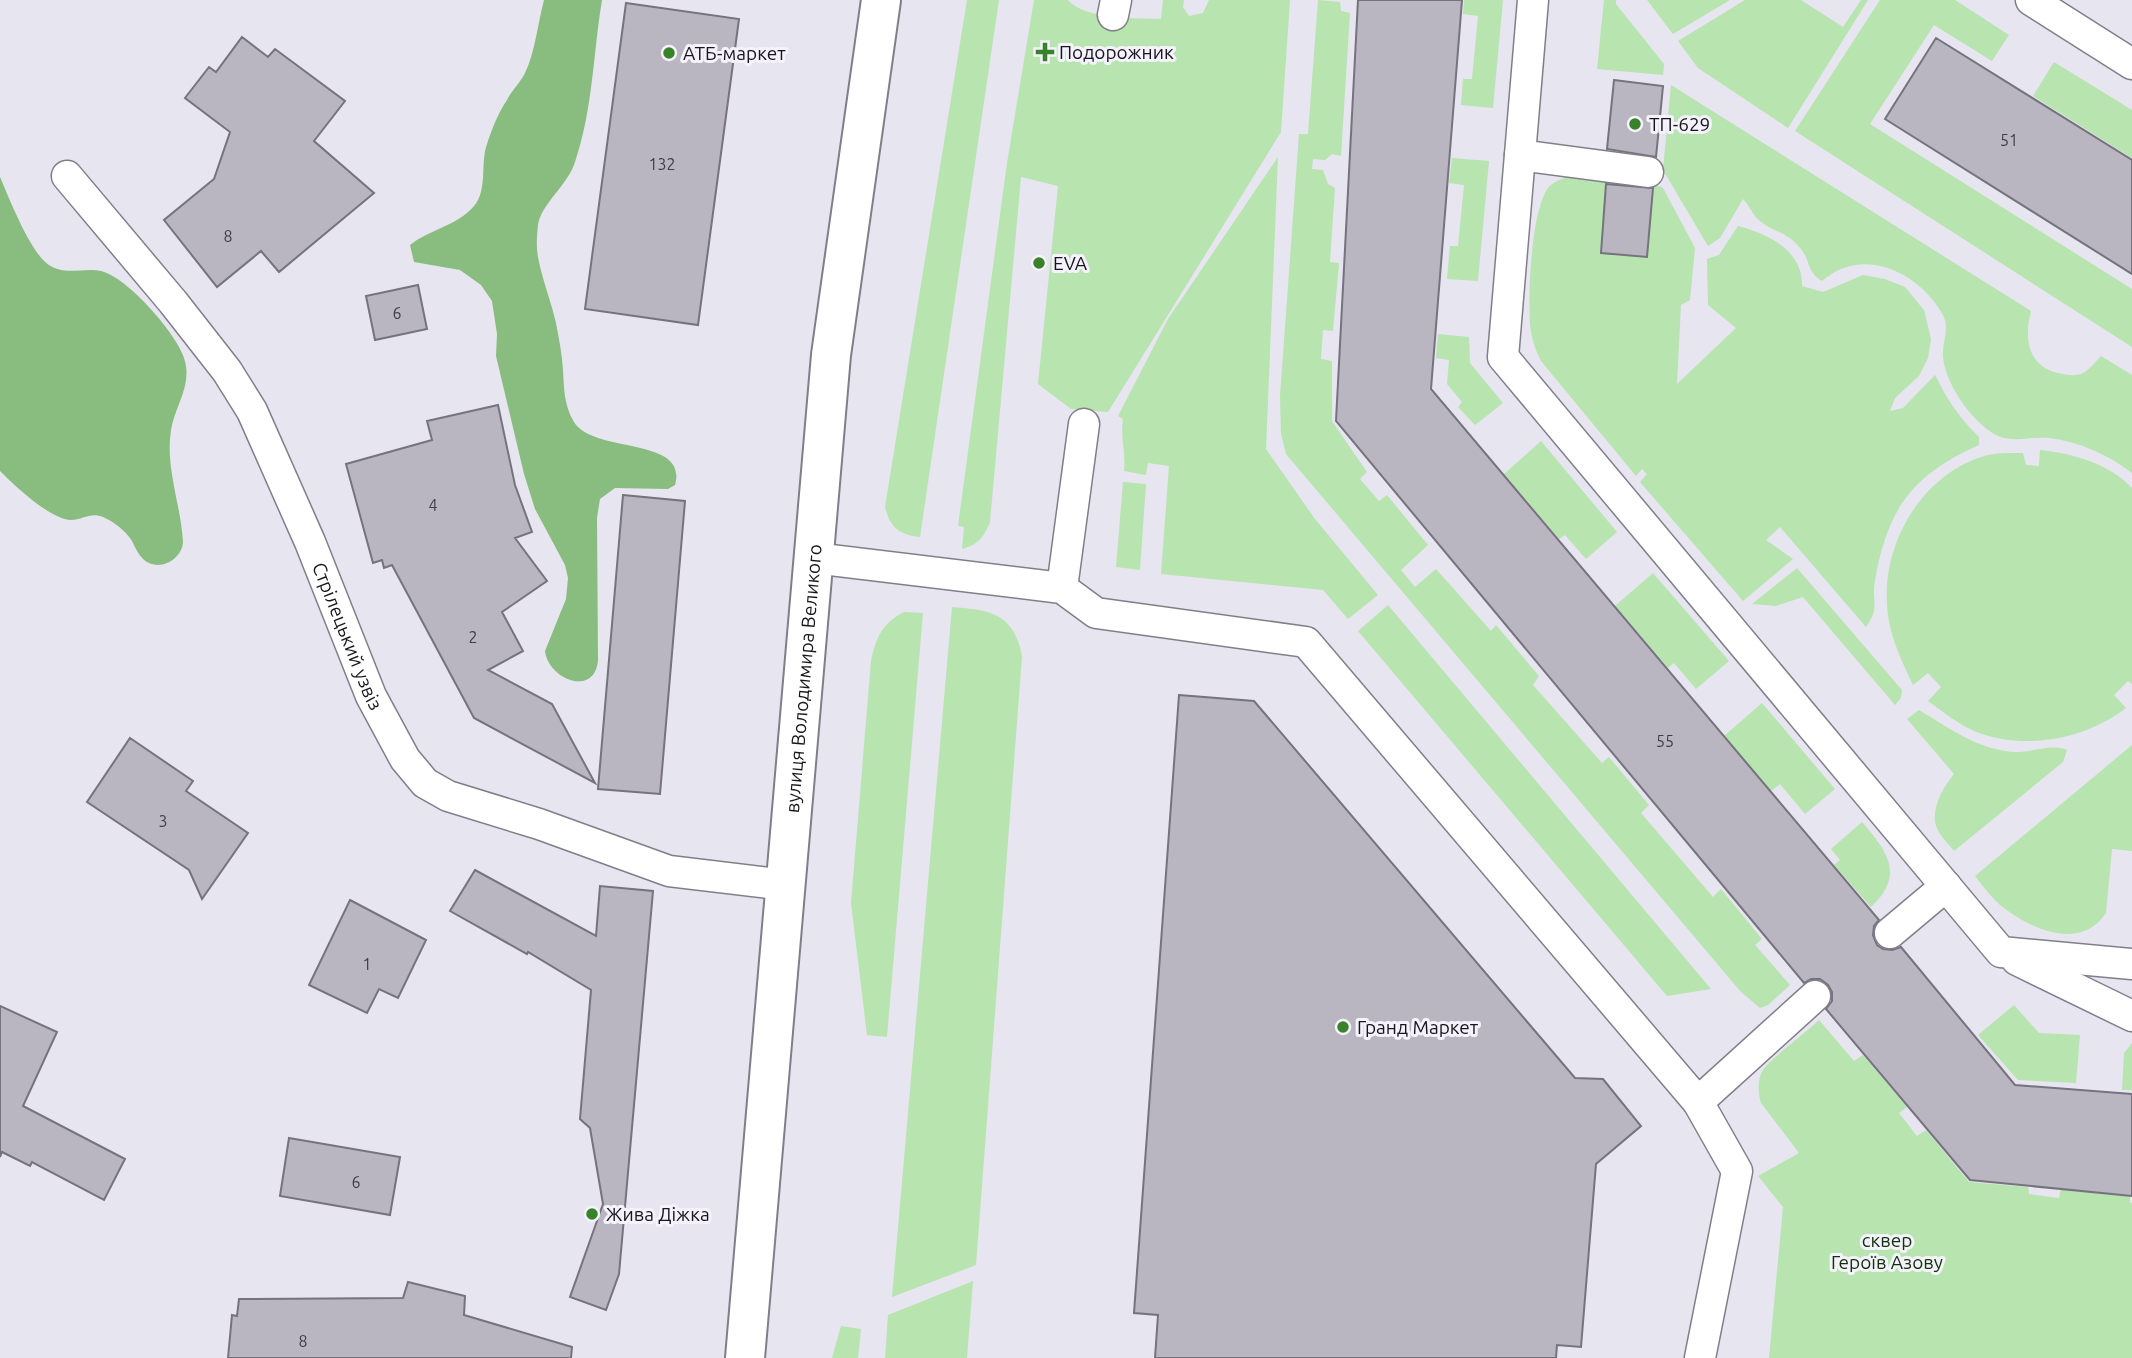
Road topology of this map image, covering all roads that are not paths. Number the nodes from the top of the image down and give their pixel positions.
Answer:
1 (881, 0) edge
2 (1532, 0) edge
3 (2031, 0) edge
4 (2132, 64) edge
5 (1520, 155) junction
6 (1647, 172) dead end
7 (66, 176) dead end
8 (1084, 424) dead end
9 (814, 558) junction
10 (1062, 588) junction
11 (785, 885) junction
12 (1947, 886) junction
13 (1890, 933) dead end
14 (2001, 952) junction
15 (2132, 964) edge
16 (1815, 996) dead end
17 (2132, 1016) edge
18 (1698, 1102) junction
19 (745, 1358) edge
20 (1700, 1358) edge

1 - 9 main road, вулиця Володимира Великого
2 - 5 lane
3 - 4 lane
5 - 6 lane
5 - 12 lane
7 - 11 lane, Стрілецький узвіз
8 - 10 lane
9 - 10 lane
9 - 11 main road, вулиця Володимира Великого
10 - 18 lane
11 - 19 main road, вулиця Володимира Великого
12 - 13 lane
12 - 14 lane
14 - 15 lane
14 - 17 lane
16 - 18 lane
18 - 20 lane

